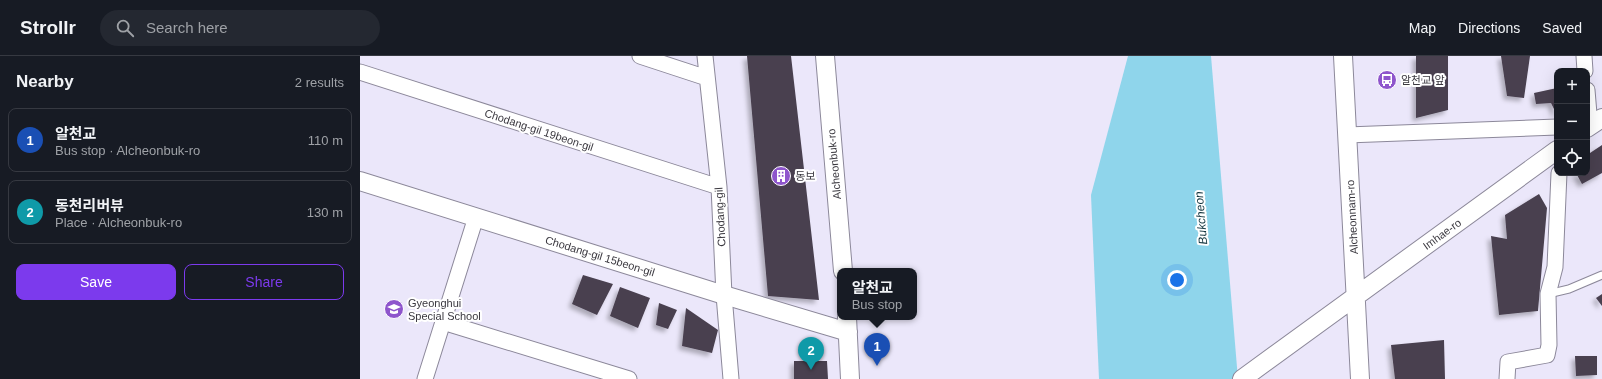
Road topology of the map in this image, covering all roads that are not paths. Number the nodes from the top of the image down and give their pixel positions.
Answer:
1 (640, 56) edge
2 (705, 56) edge
3 (825, 56) edge
4 (1343, 56) edge
5 (1584, 56) edge
6 (1586, 68) edge
7 (360, 72) edge
8 (707, 78) junction
9 (1589, 104) edge
10 (1592, 125) edge
11 (1554, 127) edge
12 (1347, 135) junction
13 (1554, 152) edge
14 (1559, 176) edge
15 (360, 181) edge
16 (719, 187) junction
17 (476, 217) junction
18 (843, 268) edge
19 (1602, 275) edge
20 (1548, 294) junction
21 (724, 295) junction
22 (1356, 296) junction
23 (443, 322) junction
24 (847, 324) edge
25 (425, 379) edge
26 (629, 379) edge
27 (731, 379) edge
28 (850, 379) edge
29 (1242, 379) edge
30 (1360, 379) edge
31 (1507, 379) edge

1 - 8 street
2 - 8 street, Chodang-gil
3 - 18 street, Alcheonbuk-ro
4 - 12 street, Alcheonnam-ro
5 - 6 street
7 - 16 street, Chodang-gil 19beon-gil
8 - 16 street, Chodang-gil
9 - 10 street
11 - 12 street
12 - 22 street, Alcheonnam-ro
13 - 22 street, Imhae-ro
14 - 20 street
15 - 17 street, Chodang-gil 15beon-gil
16 - 21 street, Chodang-gil
17 - 21 street, Chodang-gil 15beon-gil
17 - 23 street
19 - 20 lane
20 - 31 street
21 - 24 street
21 - 27 street, Chodang-gil
22 - 29 street, Imhae-ro
22 - 30 street, Alcheonnam-ro
23 - 25 street
23 - 26 street
24 - 28 street

